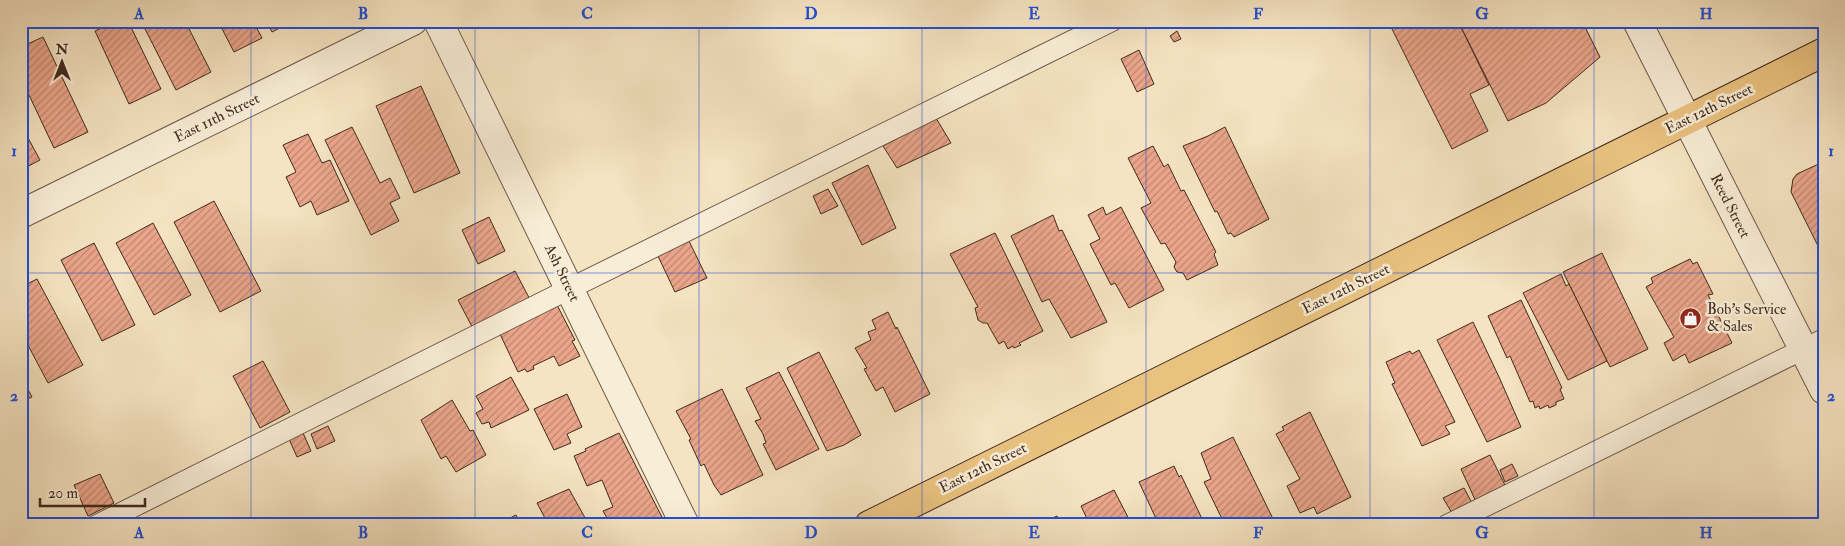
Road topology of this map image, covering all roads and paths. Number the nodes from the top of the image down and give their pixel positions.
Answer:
1 (413, 21) edge
2 (438, 21) edge
3 (1112, 21) edge
4 (1637, 21) edge
5 (1824, 52) edge
6 (1687, 120) junction
7 (21, 214) edge
8 (569, 288) junction
9 (1814, 344) edge
10 (1824, 390) edge
11 (97, 525) edge
12 (685, 525) edge
13 (869, 525) edge
14 (1448, 525) edge

1 - 7 street, East 11th Street
2 - 8 street, Ash Street
3 - 8 lane
4 - 6 street, Reed Street
5 - 6 main road, East 12th Street
6 - 9 street, Reed Street
6 - 13 main road, East 12th Street
8 - 11 lane
8 - 12 street, Ash Street
9 - 10 street, Reed Street
9 - 14 lane

